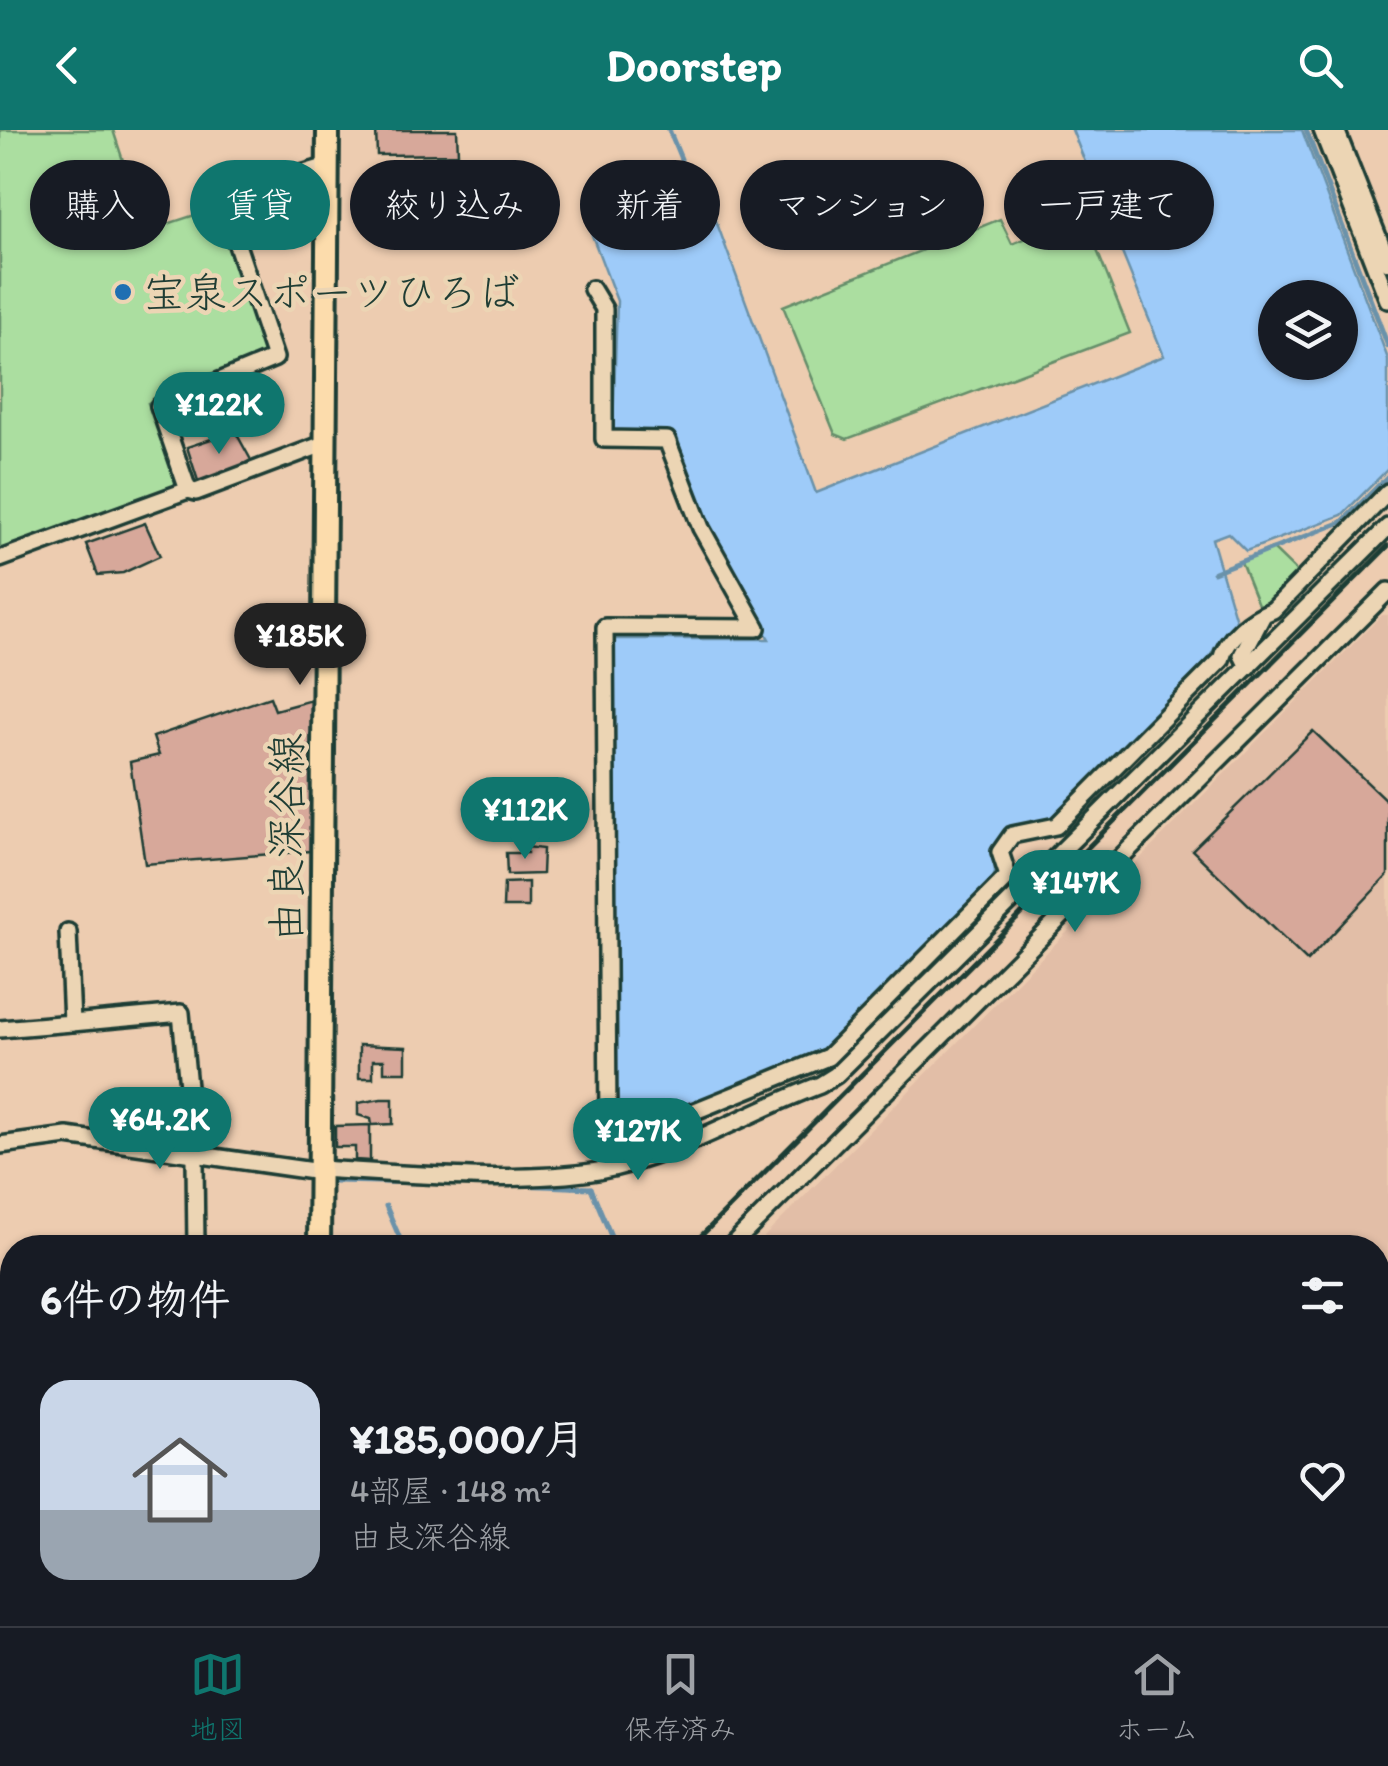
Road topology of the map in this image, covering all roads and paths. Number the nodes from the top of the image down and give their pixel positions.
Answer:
1 (328, 130) edge
2 (1322, 130) edge
3 (1336, 130) edge
4 (328, 160) edge
5 (239, 250) edge
6 (325, 250) edge
7 (1388, 262) edge
8 (592, 290) dead end
9 (1388, 300) edge
10 (319, 446) junction
11 (188, 490) junction
12 (1388, 492) edge
13 (1388, 527) edge
14 (0, 560) edge
15 (1388, 591) edge
16 (1264, 614) junction
17 (1248, 667) junction
18 (68, 932) dead end
19 (72, 1023) junction
20 (0, 1029) edge
21 (0, 1145) edge
22 (194, 1154) junction
23 (320, 1171) junction
24 (196, 1235) edge
25 (319, 1235) edge
26 (742, 1235) edge

1 - 4 main road, 由良深谷線
2 - 9 street
3 - 7 street
5 - 11 street
6 - 10 main road, 由良深谷線
8 - 16 street
10 - 11 street
10 - 23 main road, 由良深谷線
11 - 14 street
12 - 16 street
13 - 17 street
15 - 26 street
16 - 17 street
17 - 23 street
18 - 19 street
19 - 20 street
19 - 22 street
21 - 22 street
22 - 23 street
22 - 24 street
23 - 25 main road, 由良深谷線

